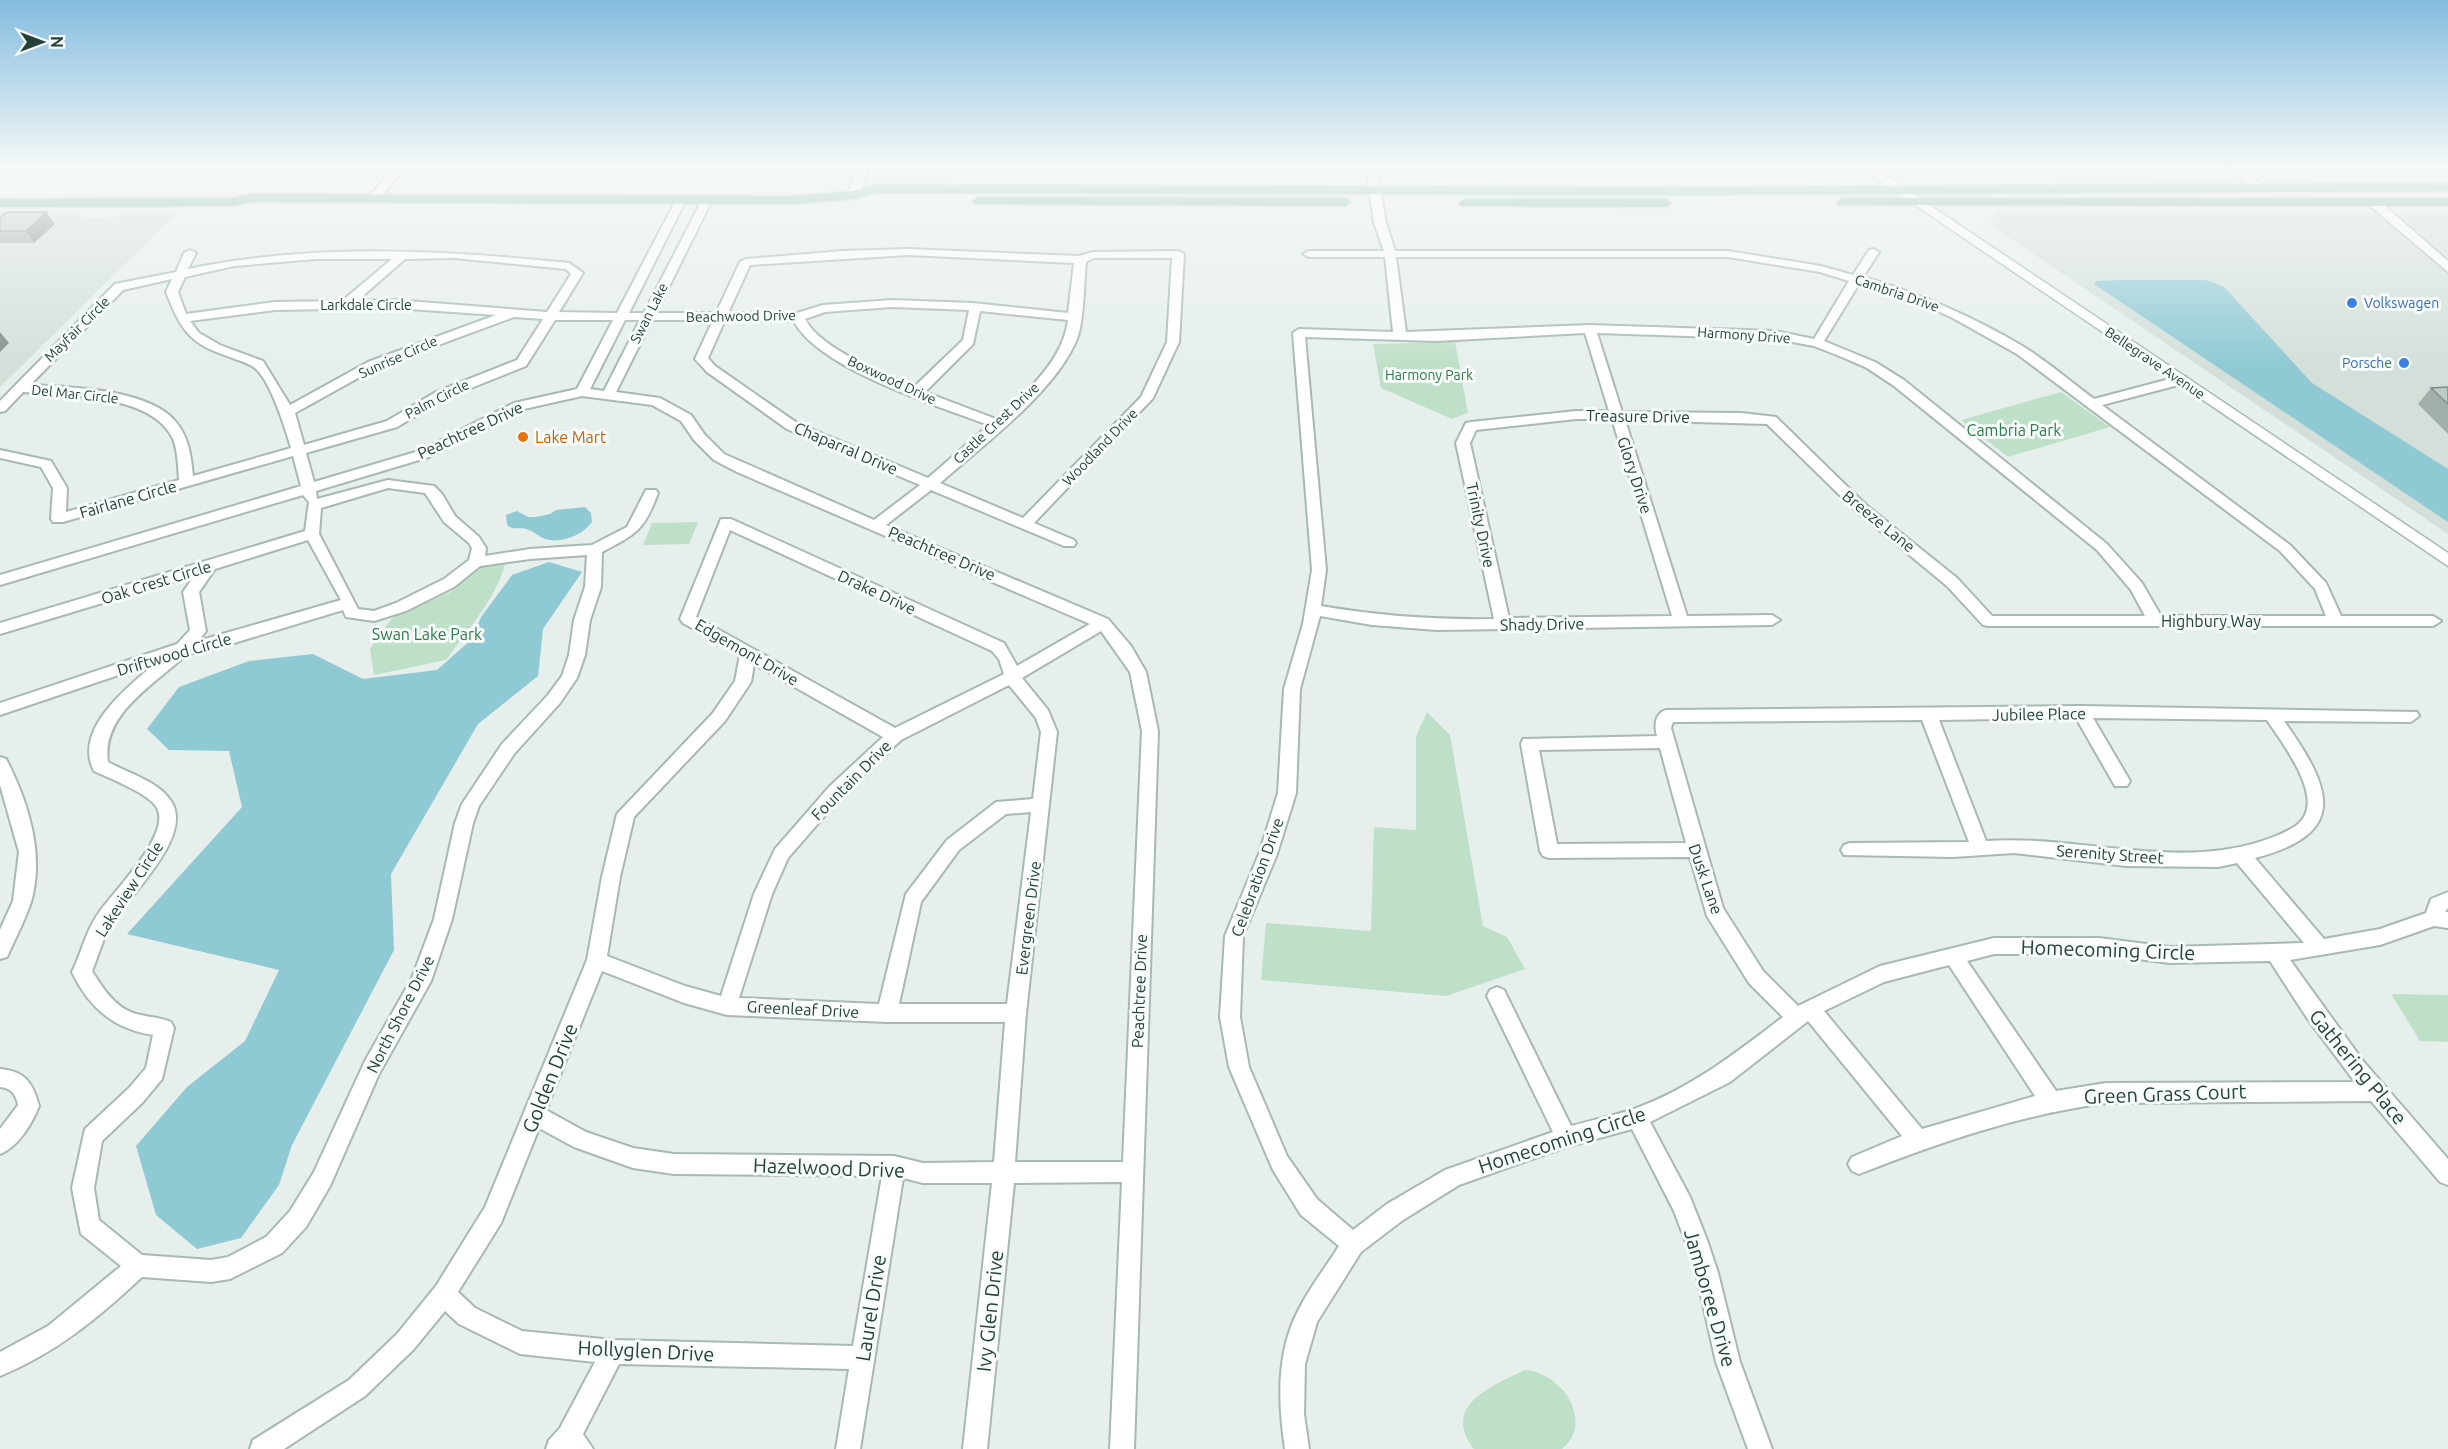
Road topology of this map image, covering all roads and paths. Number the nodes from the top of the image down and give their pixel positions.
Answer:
1 (665, 233) edge
2 (689, 233) edge
3 (1386, 233) edge
4 (1960, 233) edge
5 (2408, 233) edge
6 (1873, 252) dead end
7 (190, 253) dead end
8 (1309, 254) dead end
9 (1389, 254) junction
10 (403, 255) junction
11 (1080, 260) junction
12 (2448, 268) edge
13 (180, 273) junction
14 (1856, 279) junction
15 (346, 304) junction
16 (453, 307) junction
17 (975, 308) junction
18 (513, 313) junction
19 (551, 316) junction
20 (622, 317) junction
21 (646, 317) junction
22 (720, 317) junction
23 (798, 317) junction
24 (1074, 317) junction
25 (182, 318) junction
26 (1590, 329) junction
27 (1299, 333) joint
28 (446, 336) junction
29 (1400, 336) junction
30 (1816, 343) junction
31 (2181, 380) junction
32 (19, 388) junction
33 (582, 392) junction
34 (916, 393) junction
35 (608, 395) junction
36 (2092, 404) junction
37 (0, 408) edge
38 (288, 412) junction
39 (1616, 416) junction
40 (1771, 420) joint
41 (998, 424) junction
42 (1471, 426) joint
43 (299, 450) junction
44 (0, 454) edge
45 (186, 483) junction
46 (930, 484) junction
47 (307, 488) junction
48 (651, 493) dead end
49 (314, 505) junction
50 (726, 522) joint
51 (877, 525) junction
52 (1024, 525) junction
53 (312, 534) junction
54 (1069, 543) dead end
55 (595, 550) junction
56 (2448, 561) edge
57 (476, 562) junction
58 (210, 565) junction
59 (0, 580) edge
60 (350, 603) junction
61 (1313, 610) junction
62 (1772, 620) dead end
63 (1681, 621) junction
64 (1988, 621) joint
65 (2157, 621) junction
66 (2336, 621) junction
67 (2433, 621) dead end
68 (1103, 623) junction
69 (1503, 624) junction
70 (0, 629) edge
71 (185, 648) junction
72 (748, 654) junction
73 (1013, 676) junction
74 (0, 709) edge
75 (2081, 712) junction
76 (2271, 714) junction
77 (1666, 716) joint
78 (1929, 716) junction
79 (2411, 716) dead end
80 (896, 736) junction
81 (1667, 742) junction
82 (0, 764) edge
83 (2121, 781) dead end
84 (1041, 805) junction
85 (1980, 848) junction
86 (1696, 850) junction
87 (1850, 850) dead end
88 (2240, 854) junction
89 (2448, 900) edge
90 (2441, 919) edge
91 (2320, 948) junction
92 (0, 951) edge
93 (2275, 952) junction
94 (1953, 956) junction
95 (597, 960) junction
96 (1497, 996) dead end
97 (727, 1006) junction
98 (887, 1013) junction
99 (1016, 1013) junction
100 (1803, 1013) junction
101 (0, 1078) edge
102 (2374, 1091) junction
103 (2051, 1102) junction
104 (536, 1115) junction
105 (1636, 1118) junction
106 (1566, 1137) junction
107 (1917, 1139) junction
108 (0, 1144) edge
109 (1859, 1164) dead end
110 (894, 1166) junction
111 (1004, 1172) junction
112 (1131, 1172) junction
113 (2448, 1175) edge
114 (1353, 1244) junction
115 (138, 1266) junction
116 (444, 1294) junction
117 (613, 1352) junction
118 (862, 1358) junction
119 (0, 1364) edge
120 (569, 1445) edge
121 (262, 1449) edge
122 (848, 1449) edge
123 (975, 1449) edge
124 (1122, 1449) edge
125 (1297, 1449) edge
126 (1760, 1449) edge

1 - 20 street, Swan Lake
2 - 21 street, Swan Lake
3 - 9 street
4 - 31 main road, Bellegrave Avenue
5 - 12 main road
6 - 14 street
7 - 13 street
8 - 9 street, Cambria Drive
9 - 14 street, Cambria Drive
9 - 29 street
10 - 13 street, Mayfair Circle
10 - 15 street
10 - 19 street, Palm Circle
11 - 22 street, Chaparral Drive
11 - 24 street, Castle Crest Drive
11 - 52 street, Woodland Drive
13 - 25 street
13 - 32 street, Mayfair Circle
14 - 30 street
14 - 36 street, Cambria Drive
15 - 16 street, Larkdale Circle
15 - 25 street, Larkdale Circle
16 - 18 street, Larkdale Circle
16 - 28 street
17 - 23 street, Beachwood Drive
17 - 24 street, Beachwood Drive
17 - 34 street
18 - 19 street, Larkdale Circle
18 - 28 street, Sunrise Circle
19 - 20 street, Beachwood Drive
19 - 43 street, Palm Circle
20 - 21 street, Beachwood Drive
20 - 33 street, Swan Lake
21 - 22 street, Beachwood Drive
21 - 35 street, Swan Lake
22 - 23 street, Beachwood Drive
22 - 46 street, Chaparral Drive
23 - 34 street, Boxwood Drive
24 - 41 street, Castle Crest Drive
25 - 38 street
26 - 29 street, Harmony Drive
26 - 30 street, Harmony Drive
26 - 39 street, Glory Drive
27 - 29 street, Harmony Drive
27 - 61 street, Celebration Drive
28 - 38 street, Sunrise Circle
30 - 65 street, Harmony Drive
31 - 36 street
31 - 56 main road, Bellegrave Avenue
32 - 37 street, Mayfair Circle
32 - 45 street, Del Mar Circle
33 - 35 street, Peachtree Drive
33 - 47 street, Peachtree Drive
34 - 41 street, Boxwood Drive
35 - 51 street, Peachtree Drive
36 - 66 street, Cambria Drive
38 - 43 street
39 - 40 street, Treasure Drive
39 - 42 street, Treasure Drive
39 - 63 street, Glory Drive
40 - 64 street, Breeze Lane
41 - 46 street, Castle Crest Drive
42 - 69 street, Trinity Drive
43 - 45 street, Fairlane Circle
43 - 47 street
44 - 45 street, Fairlane Circle
46 - 51 street, Castle Crest Drive
46 - 52 street, Chaparral Drive
47 - 49 street
47 - 59 street, Peachtree Drive
48 - 55 street
49 - 53 street
49 - 57 street
50 - 72 street, Edgemont Drive
50 - 73 street, Drake Drive
51 - 68 street, Peachtree Drive
52 - 54 street, Chaparral Drive
53 - 58 street, Oak Crest Circle
53 - 60 street
55 - 57 street
55 - 115 street, North Shore Drive
57 - 60 street
58 - 70 street, Oak Crest Circle
58 - 71 street, Lakeview Circle
60 - 71 street, Driftwood Circle
61 - 69 street, Shady Drive
61 - 114 street, Celebration Drive
62 - 63 street, Shady Drive
63 - 69 street, Shady Drive
64 - 65 street, Highbury Way
65 - 66 street, Highbury Way
66 - 67 street, Highbury Way
68 - 73 street, Fountain Drive
68 - 112 street, Peachtree Drive
71 - 74 street, Driftwood Circle
71 - 115 street, Lakeview Circle
72 - 80 street, Edgemont Drive
72 - 95 street, Golden Drive
73 - 80 street, Fountain Drive
73 - 84 street, Evergreen Drive
75 - 76 street, Jubilee Place
75 - 78 street, Jubilee Place
75 - 83 street
76 - 79 street, Jubilee Place
76 - 88 street, Serenity Street
77 - 78 street, Jubilee Place
77 - 81 street, Dusk Lane
78 - 85 street
80 - 97 street, Fountain Drive
81 - 86 street, Dusk Lane
81 - 86 street
82 - 92 street
84 - 98 street
84 - 99 street, Evergreen Drive
85 - 87 street, Serenity Street
85 - 88 street, Serenity Street
86 - 100 street, Dusk Lane
88 - 91 street
89 - 90 street, Homecoming Circle
90 - 91 street, Homecoming Circle
91 - 93 street, Homecoming Circle
93 - 94 street, Homecoming Circle
93 - 102 street, Gathering Place
94 - 100 street, Homecoming Circle
94 - 103 street
95 - 97 street, Greenleaf Drive
95 - 104 street, Golden Drive
96 - 106 street
97 - 98 street, Greenleaf Drive
98 - 99 street, Greenleaf Drive
99 - 111 street, Evergreen Drive
100 - 105 street, Homecoming Circle
100 - 107 street, Dusk Lane
101 - 108 street
102 - 103 street, Green Grass Court
102 - 113 street, Gathering Place
103 - 107 street, Green Grass Court
104 - 110 street, Hazelwood Drive
104 - 116 street, Golden Drive
105 - 106 street, Homecoming Circle
105 - 126 street, Jamboree Drive
106 - 114 street, Homecoming Circle
107 - 109 street, Green Grass Court
110 - 111 street, Hazelwood Drive
110 - 118 street, Laurel Drive
111 - 112 street, Hazelwood Drive
111 - 123 street, Ivy Glen Drive
112 - 124 street, Peachtree Drive
114 - 125 street, Homecoming Circle
115 - 119 street
116 - 117 street, Hollyglen Drive
116 - 121 street, Golden Drive
117 - 118 street, Hollyglen Drive
117 - 120 street
118 - 122 street, Laurel Drive

